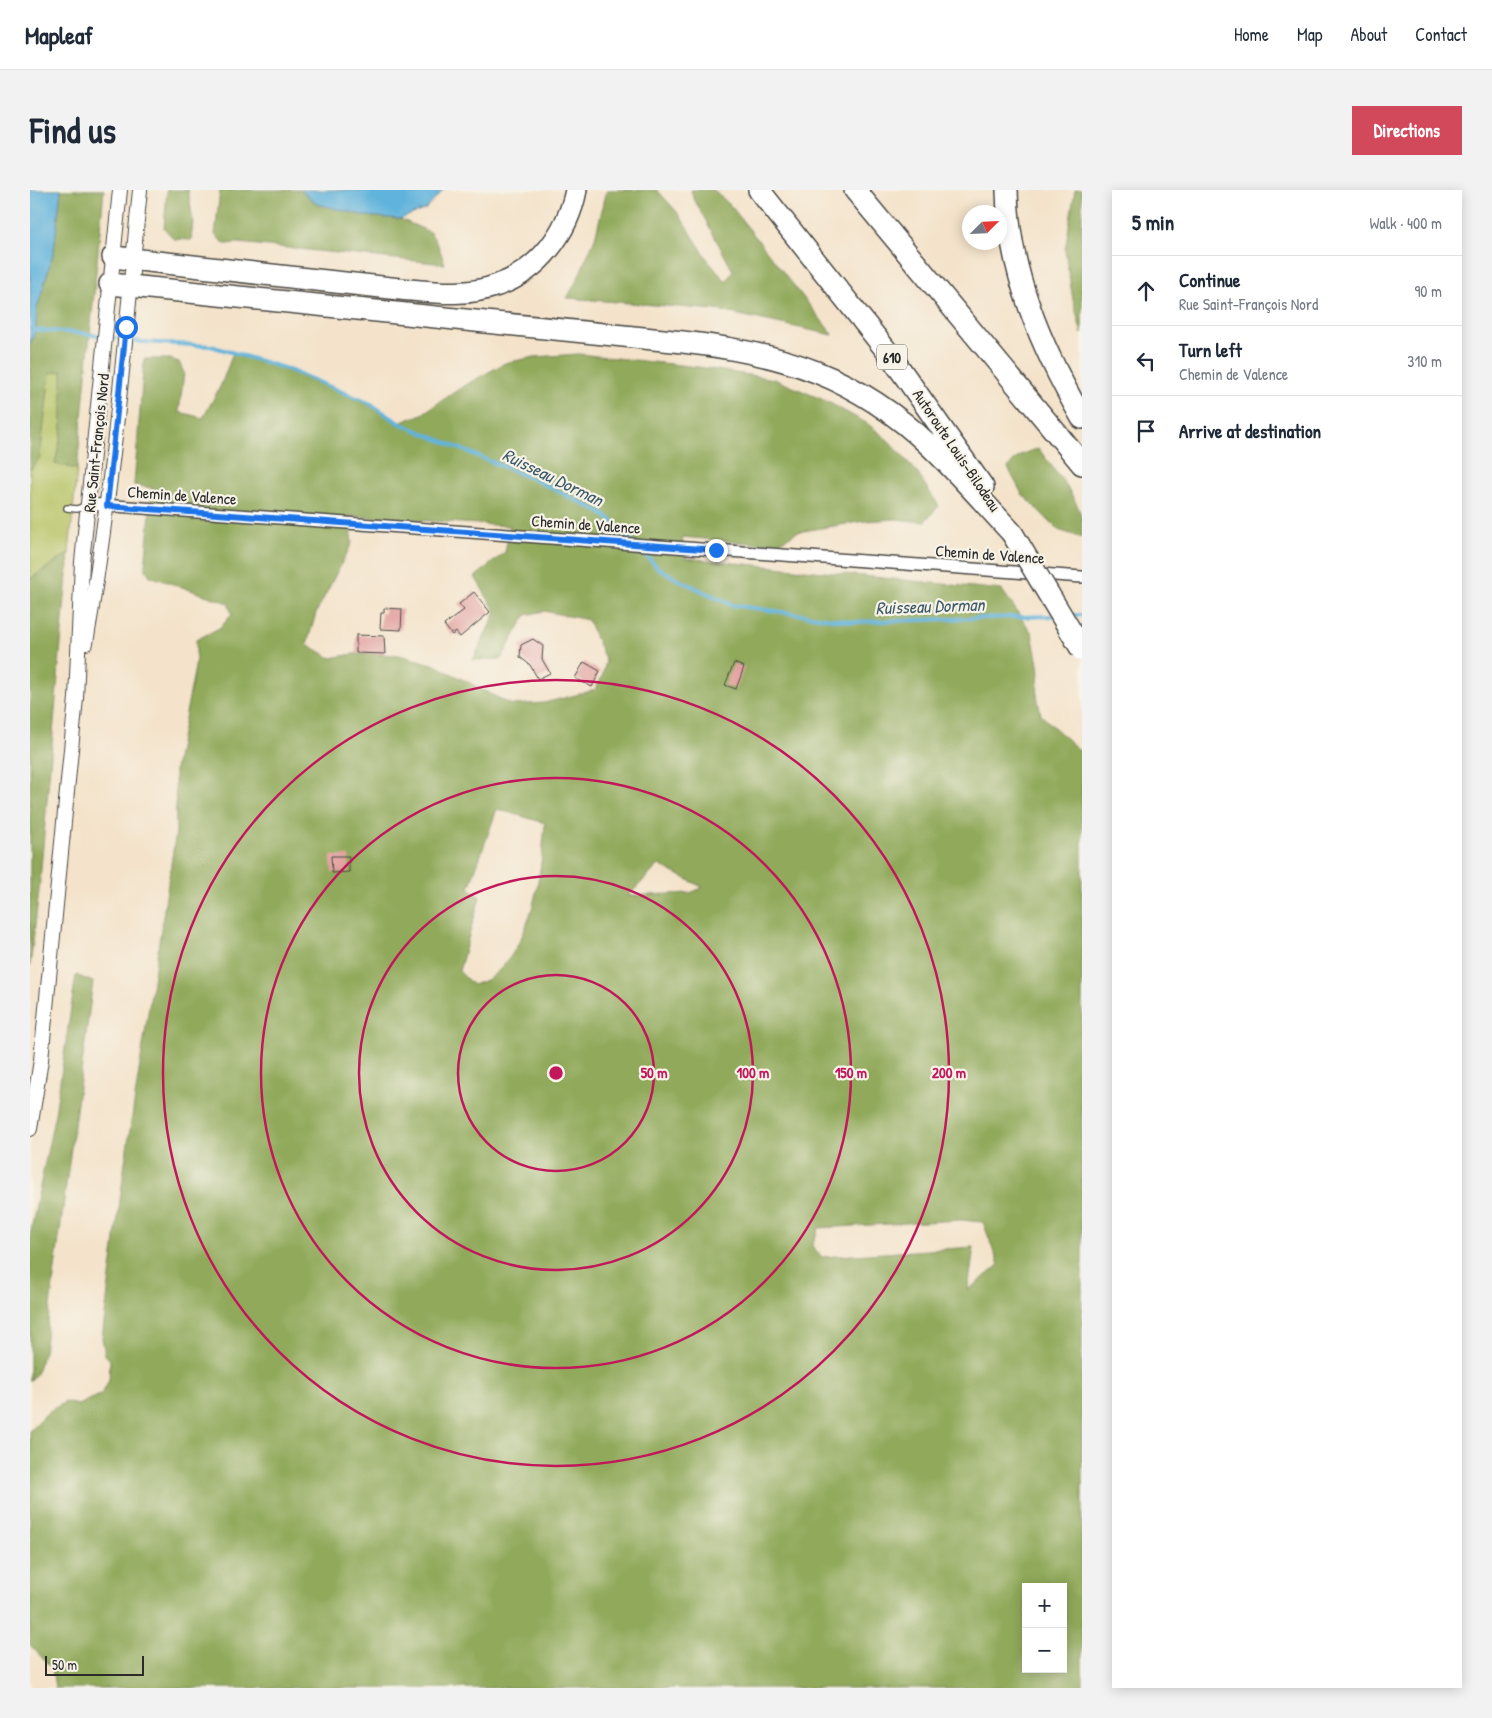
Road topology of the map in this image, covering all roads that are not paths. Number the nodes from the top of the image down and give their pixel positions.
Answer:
1 (120, 190) edge
2 (140, 190) edge
3 (576, 190) edge
4 (759, 190) edge
5 (855, 190) edge
6 (1007, 190) edge
7 (123, 258) junction
8 (120, 285) junction
9 (1082, 418) edge
10 (1082, 464) edge
11 (88, 504) junction
12 (107, 506) junction
13 (67, 508) dead end
14 (1012, 532) junction
15 (1082, 577) edge
16 (1082, 650) edge
17 (76, 698) junction
18 (30, 1129) edge

1 - 7 street, Rue Saint-François Nord
2 - 7 street, Rue Saint-François Nord
3 - 7 highway
4 - 14 highway, Autoroute Louis-Bilodeau / 610
5 - 10 highway
6 - 9 highway
7 - 8 street, Rue Saint-François Nord
7 - 8 street, Rue Saint-François Nord
8 - 11 street, Rue Saint-François Nord
8 - 12 street, Rue Saint-François Nord
8 - 14 highway
11 - 12 street, Chemin de Valence
11 - 13 lane
11 - 17 street, Rue Saint-François Nord
12 - 15 street, Chemin de Valence
12 - 17 street, Rue Saint-François Nord
14 - 16 highway, Autoroute Louis-Bilodeau / 610, bridge
17 - 18 street, Rue Saint-François Nord

